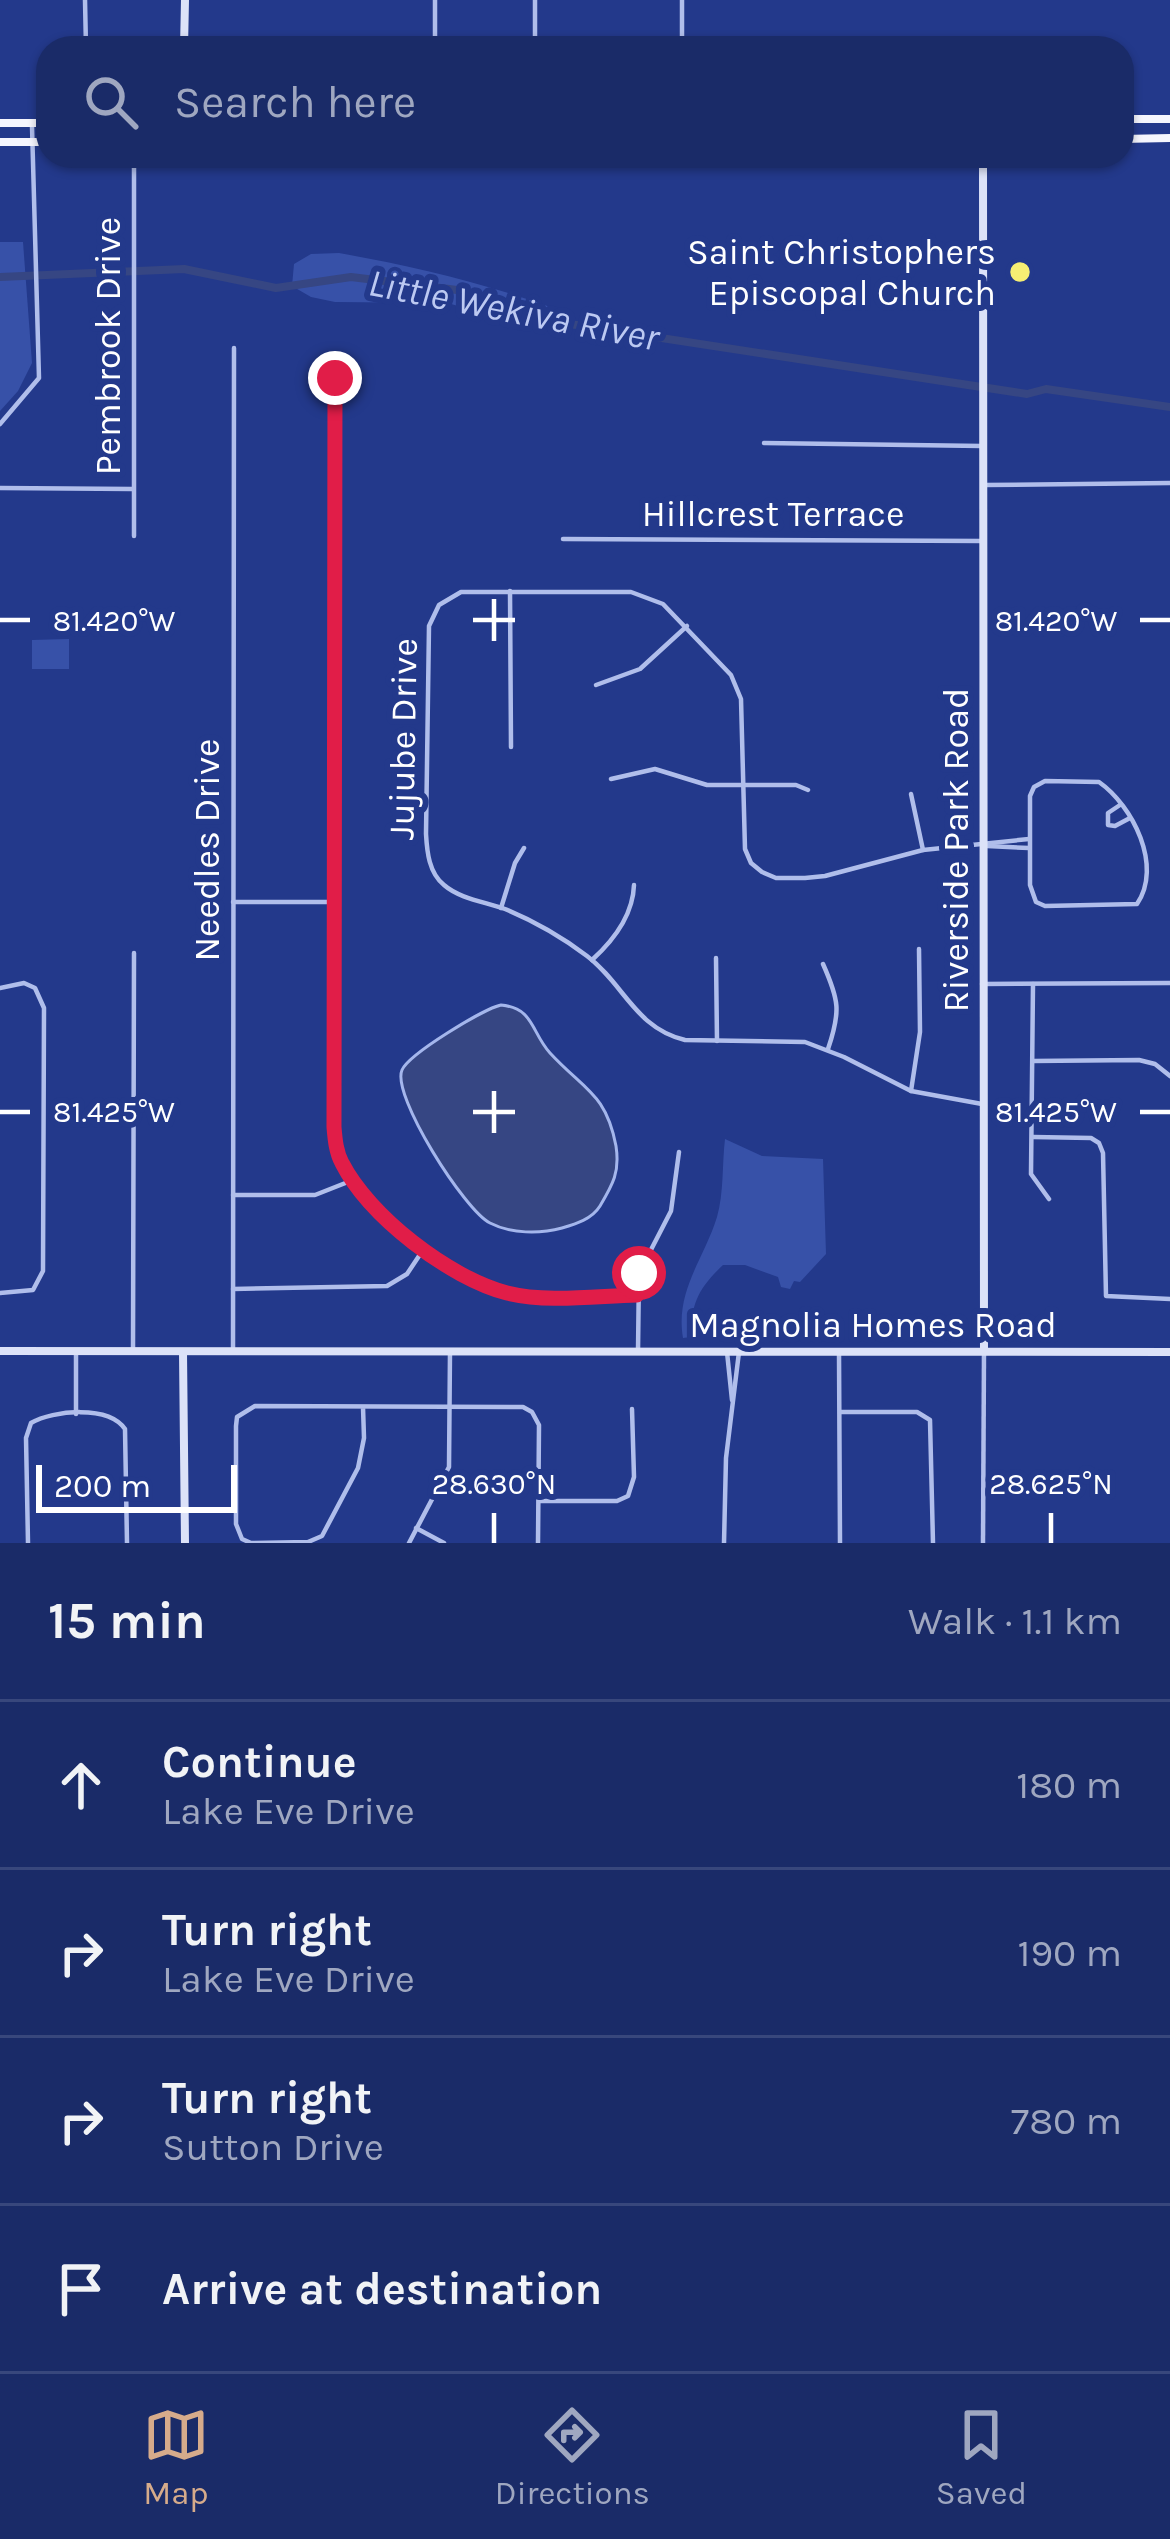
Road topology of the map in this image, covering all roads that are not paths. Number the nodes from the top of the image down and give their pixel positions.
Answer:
1 (86, 0) edge
2 (184, 0) edge
3 (435, 0) edge
4 (535, 0) edge
5 (682, 0) edge
6 (86, 36) edge
7 (184, 36) edge
8 (435, 36) edge
9 (535, 36) edge
10 (682, 36) edge
11 (1134, 119) edge
12 (1170, 119) edge
13 (0, 123) edge
14 (32, 123) junction
15 (36, 123) edge
16 (1170, 138) edge
17 (1134, 139) edge
18 (0, 142) edge
19 (32, 142) junction
20 (36, 142) edge
21 (134, 168) edge
22 (983, 168) edge
23 (234, 348) dead end
24 (335, 378) dead end
25 (0, 424) edge
26 (764, 442) dead end
27 (982, 446) junction
28 (1170, 484) edge
29 (983, 485) junction
30 (0, 488) edge
31 (134, 489) junction
32 (134, 536) dead end
33 (563, 539) dead end
34 (983, 542) junction
35 (510, 591) junction
36 (687, 626) junction
37 (596, 685) dead end
38 (511, 747) dead end
39 (611, 779) dead end
40 (744, 785) junction
41 (808, 790) dead end
42 (911, 794) dead end
43 (1120, 806) junction
44 (1130, 818) junction
45 (1029, 839) junction
46 (981, 845) junction
47 (524, 848) dead end
48 (1029, 848) junction
49 (923, 850) junction
50 (634, 885) dead end
51 (233, 902) junction
52 (335, 902) junction
53 (501, 908) junction
54 (919, 949) dead end
55 (134, 953) dead end
56 (716, 958) dead end
57 (592, 960) junction
58 (823, 964) dead end
59 (1170, 983) edge
60 (982, 984) junction
61 (1033, 985) junction
62 (0, 988) edge
63 (717, 1041) junction
64 (828, 1049) junction
65 (1033, 1061) junction
66 (1170, 1076) edge
67 (911, 1091) junction
68 (982, 1104) junction
69 (1033, 1137) junction
70 (679, 1152) dead end
71 (353, 1180) junction
72 (233, 1195) junction
73 (1048, 1198) dead end
74 (423, 1250) junction
75 (232, 1289) junction
76 (0, 1293) edge
77 (637, 1295) junction
78 (1170, 1299) edge
79 (0, 1351) edge
80 (76, 1351) junction
81 (133, 1351) junction
82 (638, 1351) junction
83 (727, 1351) junction
84 (739, 1351) junction
85 (983, 1351) junction
86 (183, 1352) junction
87 (232, 1352) junction
88 (450, 1352) junction
89 (839, 1352) junction
90 (1170, 1352) edge
91 (727, 1373) junction
92 (739, 1373) junction
93 (734, 1406) junction
94 (363, 1407) junction
95 (452, 1408) junction
96 (632, 1409) dead end
97 (840, 1412) junction
98 (76, 1414) junction
99 (538, 1501) junction
100 (416, 1528) junction
101 (28, 1543) edge
102 (127, 1543) edge
103 (185, 1543) edge
104 (409, 1543) edge
105 (444, 1543) edge
106 (538, 1543) edge
107 (724, 1543) edge
108 (840, 1543) edge
109 (933, 1543) edge
110 (983, 1543) edge

1 - 6 street
2 - 7 street
3 - 8 street
4 - 9 street
5 - 10 street
11 - 12 main road
13 - 14 main road
14 - 15 main road
14 - 19 street
16 - 17 main road
18 - 19 main road
19 - 20 main road
19 - 25 street
21 - 31 street, Pembrook Drive
22 - 27 street, Riverside Park Road
23 - 51 street, Needles Drive
24 - 52 street
26 - 27 street
27 - 29 street, Riverside Park Road
28 - 29 street
29 - 34 street, Riverside Park Road
30 - 31 street
31 - 32 street, Pembrook Drive
33 - 34 street, Hillcrest Terrace
34 - 46 street, Riverside Park Road
35 - 36 street
35 - 38 street
35 - 53 street, Jujube Drive
36 - 37 street
36 - 40 street
39 - 40 street
40 - 41 street
40 - 49 street
42 - 49 street
43 - 44 street
43 - 44 street
43 - 45 street
44 - 48 street
45 - 46 street
45 - 48 street
46 - 48 street
46 - 49 street
46 - 60 street, Riverside Park Road
47 - 53 street
50 - 57 street
51 - 52 street
51 - 72 street, Needles Drive
52 - 71 street
53 - 57 street
54 - 67 street
55 - 81 street
56 - 63 street
57 - 63 street
58 - 64 street
59 - 61 street
60 - 61 street
60 - 68 street, Riverside Park Road
61 - 65 street
62 - 76 street
63 - 64 street
64 - 67 street
65 - 66 street
65 - 69 street
67 - 68 street
68 - 85 street, Riverside Park Road
69 - 73 street
69 - 78 street
70 - 77 street
71 - 72 street
71 - 74 street
72 - 75 street, Needles Drive
74 - 75 street
74 - 77 street
75 - 87 street, Needles Drive
77 - 82 street
79 - 80 street, Magnolia Homes Road
80 - 81 street, Magnolia Homes Road
80 - 98 street
81 - 86 street, Magnolia Homes Road
82 - 83 street, Magnolia Homes Road
82 - 88 street, Magnolia Homes Road
83 - 84 street, Magnolia Homes Road
83 - 91 street
84 - 89 street, Magnolia Homes Road
84 - 92 street
85 - 89 street, Magnolia Homes Road
85 - 90 street, Magnolia Homes Road
85 - 110 street, Riverside Park Road
86 - 87 street, Magnolia Homes Road
86 - 103 street
87 - 88 street, Magnolia Homes Road
88 - 95 street
89 - 97 street
91 - 92 street
91 - 93 street
92 - 93 street
93 - 107 street
94 - 94 street
94 - 95 street
95 - 99 street
95 - 100 street
96 - 99 street
97 - 108 street
97 - 109 street
98 - 101 street
98 - 102 street
99 - 106 street
100 - 104 street
100 - 105 street

